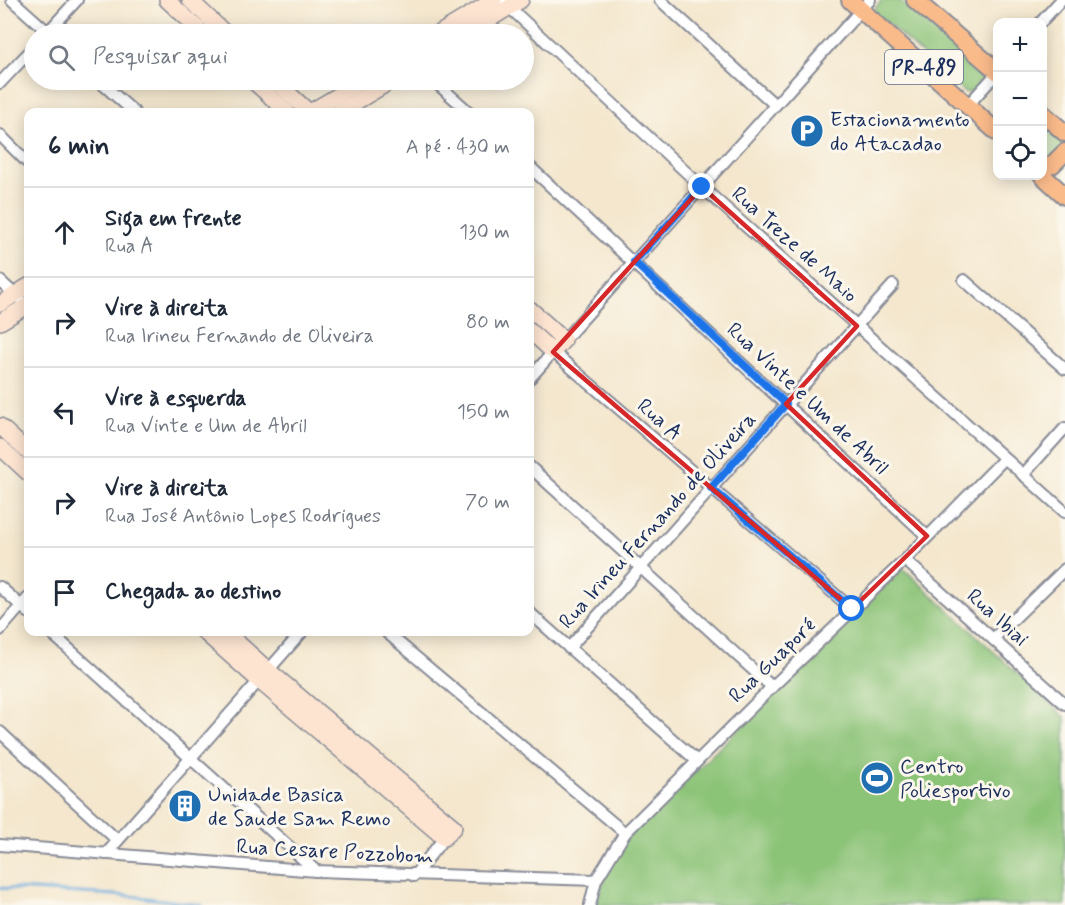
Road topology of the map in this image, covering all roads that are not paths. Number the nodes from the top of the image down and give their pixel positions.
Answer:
1 (12, 0) edge
2 (77, 0) edge
3 (167, 0) edge
4 (190, 0) edge
5 (494, 0) edge
6 (660, 0) edge
7 (915, 0) edge
8 (1061, 0) edge
9 (512, 2) edge
10 (860, 3) edge
11 (1045, 18) edge
12 (37, 24) edge
13 (57, 24) edge
14 (193, 24) edge
15 (215, 24) edge
16 (454, 24) edge
17 (480, 24) edge
18 (24, 57) edge
19 (993, 68) edge
20 (993, 78) edge
21 (0, 83) edge
22 (109, 90) edge
23 (263, 90) edge
24 (285, 90) edge
25 (347, 90) edge
26 (376, 90) edge
27 (445, 90) edge
28 (774, 104) junction
29 (968, 105) junction
30 (130, 108) edge
31 (284, 108) edge
32 (306, 108) edge
33 (317, 108) edge
34 (346, 108) edge
35 (465, 108) edge
36 (1047, 117) edge
37 (993, 129) edge
38 (1065, 133) edge
39 (0, 135) edge
40 (1065, 152) edge
41 (24, 159) edge
42 (1047, 166) edge
43 (534, 171) edge
44 (1047, 180) edge
45 (702, 187) junction
46 (1065, 196) edge
47 (634, 262) junction
48 (964, 280) dead end
49 (0, 281) edge
50 (893, 285) dead end
51 (24, 289) edge
52 (15, 295) junction
53 (24, 303) edge
54 (0, 304) edge
55 (24, 308) edge
56 (534, 313) edge
57 (0, 322) edge
58 (857, 326) junction
59 (534, 335) edge
60 (564, 340) junction
61 (553, 352) junction
62 (1065, 369) edge
63 (534, 373) edge
64 (786, 404) junction
65 (0, 426) edge
66 (1065, 428) edge
67 (0, 447) edge
68 (24, 448) edge
69 (1005, 459) junction
70 (24, 469) edge
71 (534, 471) edge
72 (1023, 475) junction
73 (711, 488) junction
74 (1065, 512) edge
75 (927, 536) junction
76 (905, 560) junction
77 (640, 568) junction
78 (1065, 569) edge
79 (0, 587) edge
80 (24, 604) edge
81 (24, 607) edge
82 (852, 609) junction
83 (534, 617) edge
84 (0, 630) edge
85 (54, 636) edge
86 (209, 636) edge
87 (229, 636) edge
88 (298, 636) edge
89 (391, 636) edge
90 (993, 638) junction
91 (569, 648) junction
92 (263, 675) junction
93 (772, 687) junction
94 (1065, 704) edge
95 (0, 732) edge
96 (190, 759) junction
97 (697, 761) junction
98 (625, 833) junction
99 (444, 838) joint
100 (117, 840) junction
101 (0, 845) edge
102 (106, 854) junction
103 (316, 872) junction
104 (414, 876) junction
105 (596, 880) junction
106 (590, 905) edge

1 - 12 street
2 - 13 street
3 - 14 street
4 - 15 street
5 - 16 street
6 - 28 street
7 - 19 main road, PR-489
8 - 11 street
9 - 17 street
9 - 45 street, Rua Treze de Maio
10 - 28 street
10 - 29 main road, PR-489
18 - 21 street
20 - 29 street
22 - 30 street
23 - 31 street
24 - 32 street
25 - 33 street
26 - 34 street
27 - 35 street
28 - 45 street
29 - 37 main road, PR-489
36 - 38 main road
39 - 41 street
40 - 42 main road
43 - 47 street, Rua Vinte e Um de Abril
44 - 46 main road
45 - 47 street
45 - 58 street, Rua Treze de Maio
47 - 60 street
47 - 64 street, Rua Vinte e Um de Abril
48 - 62 street
49 - 52 street
50 - 58 street, Rua Irineu Fernando de Oliveira
51 - 52 street
52 - 53 street
52 - 54 street
55 - 57 street
56 - 60 street
58 - 64 street, Rua Irineu Fernando de Oliveira
58 - 69 street, Rua Treze de Maio
59 - 61 street
60 - 61 street
61 - 63 street
61 - 73 street, Rua A
64 - 73 street, Rua Irineu Fernando de Oliveira
64 - 75 street, Rua Vinte e Um de Abril
65 - 68 street
66 - 72 street
67 - 70 street
69 - 72 street, Rua Treze de Maio
69 - 75 street, Rua Guaporé
71 - 77 street
72 - 74 street, Rua Treze de Maio
73 - 77 street, Rua Irineu Fernando de Oliveira
73 - 82 street, Rua A
75 - 76 street, Rua Guaporé
76 - 82 street, Rua Guaporé
76 - 90 street, Rua Ibiai
77 - 91 street, Rua Irineu Fernando de Oliveira
77 - 93 street
78 - 90 street
79 - 80 street
81 - 84 street
82 - 93 street, Rua Guaporé
83 - 91 street
85 - 96 street
86 - 92 street
87 - 92 street
88 - 92 street
89 - 98 street
90 - 94 street, Rua Ibiai
91 - 97 street
92 - 96 street
92 - 99 street
93 - 97 street, Rua Guaporé
95 - 100 street
96 - 100 street
96 - 103 street
97 - 98 street, Rua Guaporé
98 - 105 street, Rua Guaporé
99 - 104 street
100 - 102 street
101 - 102 street, Rua Cesare Pozzobom
102 - 103 street, Rua Cesare Pozzobom
103 - 104 street, Rua Cesare Pozzobom
104 - 105 street, Rua Cesare Pozzobom
105 - 106 street, Rua Guaporé

